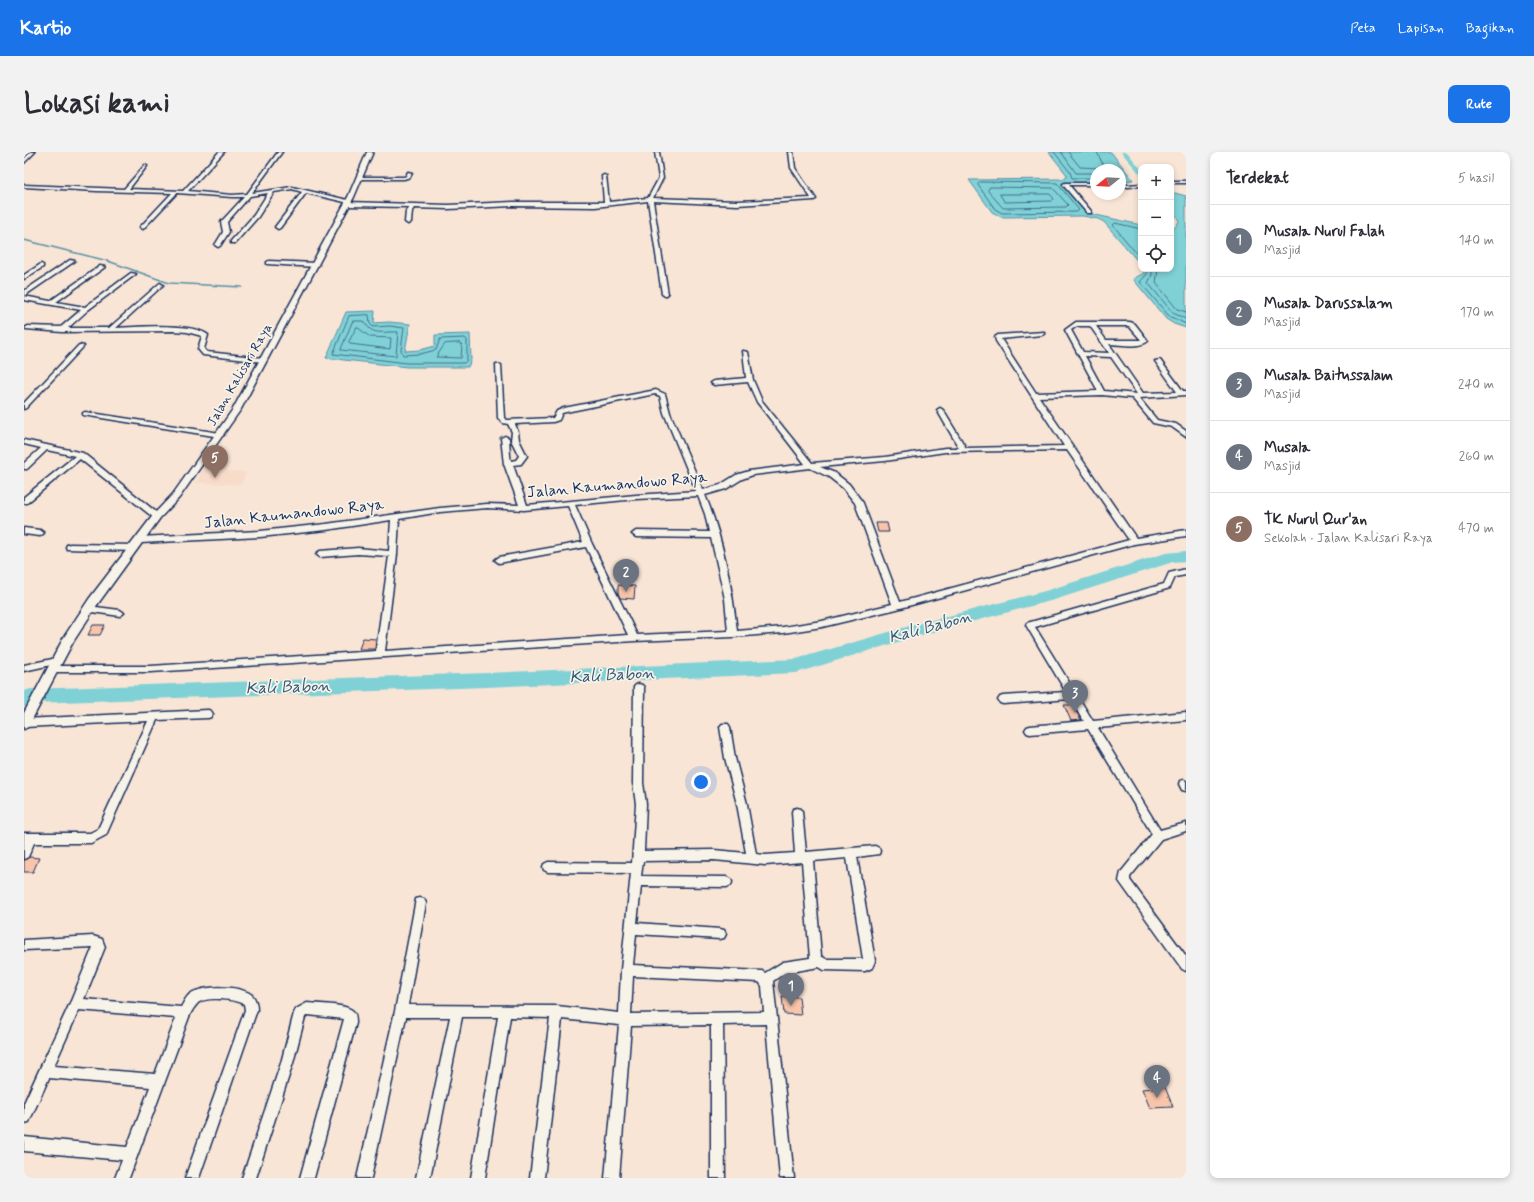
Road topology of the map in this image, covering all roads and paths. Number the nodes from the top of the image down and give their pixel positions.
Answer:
1 (33, 152) edge
2 (222, 152) edge
3 (280, 152) edge
4 (370, 152) edge
5 (657, 152) edge
6 (791, 152) edge
7 (24, 162) edge
8 (145, 166) dead end
9 (410, 173) dead end
10 (604, 176) dead end
11 (360, 178) junction
12 (1174, 182) edge
13 (1186, 182) edge
14 (1090, 184) edge
15 (1138, 185) edge
16 (24, 186) edge
17 (1126, 186) edge
18 (125, 190) junction
19 (272, 191) junction
20 (305, 191) junction
21 (176, 192) junction
22 (185, 192) junction
23 (248, 195) junction
24 (650, 198) junction
25 (348, 202) junction
26 (606, 203) junction
27 (413, 206) junction
28 (1089, 212) dead end
29 (408, 222) dead end
30 (143, 226) dead end
31 (278, 227) dead end
32 (233, 242) dead end
33 (218, 245) dead end
34 (72, 261) dead end
35 (269, 263) dead end
36 (316, 265) junction
37 (41, 266) dead end
38 (102, 267) dead end
39 (133, 274) dead end
40 (24, 277) edge
41 (160, 285) dead end
42 (24, 294) edge
43 (665, 294) dead end
44 (24, 298) edge
45 (51, 303) junction
46 (86, 309) junction
47 (1092, 324) junction
48 (28, 328) dead end
49 (62, 330) junction
50 (110, 330) junction
51 (1042, 333) dead end
52 (1104, 342) junction
53 (81, 346) dead end
54 (744, 352) dead end
55 (1081, 354) junction
56 (1112, 355) junction
57 (263, 360) junction
58 (1158, 361) dead end
59 (498, 365) dead end
60 (750, 380) junction
61 (714, 383) dead end
62 (1102, 393) junction
63 (1184, 393) edge
64 (1034, 395) junction
65 (1138, 396) junction
66 (25, 406) edge
67 (940, 410) dead end
68 (85, 414) dead end
69 (511, 422) junction
70 (220, 435) junction
71 (1186, 435) edge
72 (505, 438) dead end
73 (24, 442) edge
74 (46, 447) junction
75 (1069, 448) junction
76 (963, 449) junction
77 (80, 455) junction
78 (508, 464) junction
79 (810, 465) junction
80 (24, 467) edge
81 (702, 493) junction
82 (26, 496) edge
83 (571, 504) junction
84 (524, 508) junction
85 (157, 516) junction
86 (395, 517) junction
87 (24, 531) edge
88 (40, 533) dead end
89 (1186, 533) edge
90 (636, 534) dead end
91 (714, 535) junction
92 (140, 540) junction
93 (1134, 541) junction
94 (588, 544) junction
95 (70, 547) dead end
96 (134, 548) junction
97 (320, 554) dead end
98 (393, 554) junction
99 (499, 560) dead end
100 (1186, 572) edge
101 (897, 606) junction
102 (88, 609) junction
103 (120, 613) dead end
104 (733, 634) junction
105 (634, 638) junction
106 (380, 654) junction
107 (54, 667) junction
108 (25, 668) edge
109 (639, 687) dead end
110 (1073, 695) junction
111 (1003, 700) dead end
112 (208, 714) dead end
113 (1186, 716) edge
114 (154, 717) junction
115 (26, 720) edge
116 (1092, 725) junction
117 (725, 728) dead end
118 (1030, 730) dead end
119 (797, 812) dead end
120 (1186, 827) edge
121 (1158, 835) junction
122 (28, 838) edge
123 (875, 851) dead end
124 (851, 853) junction
125 (24, 854) edge
126 (638, 856) junction
127 (804, 857) junction
128 (752, 859) junction
129 (548, 867) dead end
130 (636, 868) junction
131 (635, 881) junction
132 (726, 882) dead end
133 (420, 903) dead end
134 (631, 928) junction
135 (720, 934) dead end
136 (24, 945) edge
137 (819, 962) junction
138 (1186, 965) edge
139 (627, 970) junction
140 (766, 979) junction
141 (76, 1004) junction
142 (505, 1010) junction
143 (401, 1012) junction
144 (457, 1012) junction
145 (557, 1012) junction
146 (184, 1013) junction
147 (771, 1018) junction
148 (717, 1020) junction
149 (625, 1021) junction
150 (45, 1071) junction
151 (158, 1081) junction
152 (24, 1117) edge
153 (24, 1144) edge
154 (131, 1154) junction
155 (122, 1178) edge
156 (192, 1178) edge
157 (248, 1178) edge
158 (307, 1178) edge
159 (364, 1178) edge
160 (422, 1178) edge
161 (478, 1178) edge
162 (537, 1178) edge
163 (612, 1178) edge
164 (718, 1178) edge
165 (787, 1178) edge

1 - 7 street
2 - 22 street
3 - 23 street
4 - 11 street, Jalan Kalisari Raya
5 - 24 street
6 - 24 street
8 - 18 street
9 - 11 street
10 - 26 street
11 - 25 street, Jalan Kalisari Raya
12 - 13 street
14 - 28 street
15 - 17 street
16 - 18 street
18 - 21 street
19 - 20 street
19 - 23 street
19 - 32 street
20 - 25 street
20 - 31 street
21 - 22 street
21 - 30 street
22 - 23 street
23 - 33 street
24 - 26 street
24 - 43 street
25 - 27 street
25 - 36 street, Jalan Kalisari Raya
26 - 27 street
27 - 29 street
34 - 42 street
35 - 36 street
36 - 57 street, Jalan Kalisari Raya
37 - 40 street
38 - 45 street
39 - 46 street
41 - 50 street
44 - 45 street
45 - 46 street
46 - 49 street
47 - 52 street
47 - 52 street
47 - 55 street
48 - 49 street
49 - 50 street
50 - 57 street
51 - 64 street
52 - 56 street
53 - 66 street
54 - 60 street
55 - 56 street
55 - 62 street
56 - 65 street
57 - 70 street, Jalan Kalisari Raya
58 - 63 street
59 - 69 street
60 - 61 street
60 - 79 street
62 - 64 street
62 - 65 street
63 - 65 street
64 - 75 street
65 - 71 street
67 - 76 street
68 - 70 street
69 - 78 street
69 - 81 street
70 - 85 street, Jalan Kalisari Raya
72 - 78 street
73 - 74 street
74 - 77 street
74 - 80 street
75 - 76 street, Jalan Kaumandowo Raya
75 - 93 street
76 - 79 street, Jalan Kaumandowo Raya
77 - 82 street
77 - 85 street
78 - 84 street
79 - 81 street, Jalan Kaumandowo Raya
79 - 101 street
81 - 83 street, Jalan Kaumandowo Raya
81 - 91 street
83 - 84 street, Jalan Kaumandowo Raya
83 - 94 street
84 - 86 street, Jalan Kaumandowo Raya
85 - 92 street, Jalan Kalisari Raya
86 - 92 street, Jalan Kaumandowo Raya
86 - 98 street
87 - 88 street
89 - 93 street
90 - 91 street
91 - 104 street
92 - 96 street, Jalan Kalisari Raya
93 - 101 street
94 - 99 street
94 - 105 street
95 - 96 street
96 - 102 street, Jalan Kalisari Raya
97 - 98 street
98 - 106 street
100 - 110 street
101 - 104 street
102 - 103 street
102 - 107 street, Jalan Kalisari Raya
104 - 105 street
105 - 106 street
106 - 107 street
107 - 108 street
107 - 115 street, Jalan Kalisari Raya
109 - 126 street
110 - 111 street
110 - 116 street
112 - 114 street
113 - 116 street
114 - 115 street
114 - 122 street
116 - 118 street
116 - 121 street
117 - 128 street
119 - 127 street
120 - 121 street
121 - 138 street
122 - 125 street
123 - 124 street
124 - 127 street
124 - 137 street
126 - 128 street
126 - 130 street
127 - 128 street
127 - 137 street
129 - 130 street
130 - 131 street
131 - 132 street
131 - 134 street
133 - 143 street
134 - 135 street
134 - 139 street
136 - 141 street
137 - 140 street
139 - 140 street
139 - 149 street
140 - 147 street
141 - 146 street
141 - 150 street
142 - 144 street
142 - 145 street
142 - 161 street
143 - 144 street
143 - 159 street
144 - 160 street
145 - 149 street
145 - 162 street
146 - 151 street
146 - 156 street
147 - 148 street
147 - 165 street
148 - 149 street
148 - 164 street
149 - 163 street
150 - 151 street
150 - 152 street
151 - 154 street
153 - 154 street
154 - 155 street
157 - 158 street

